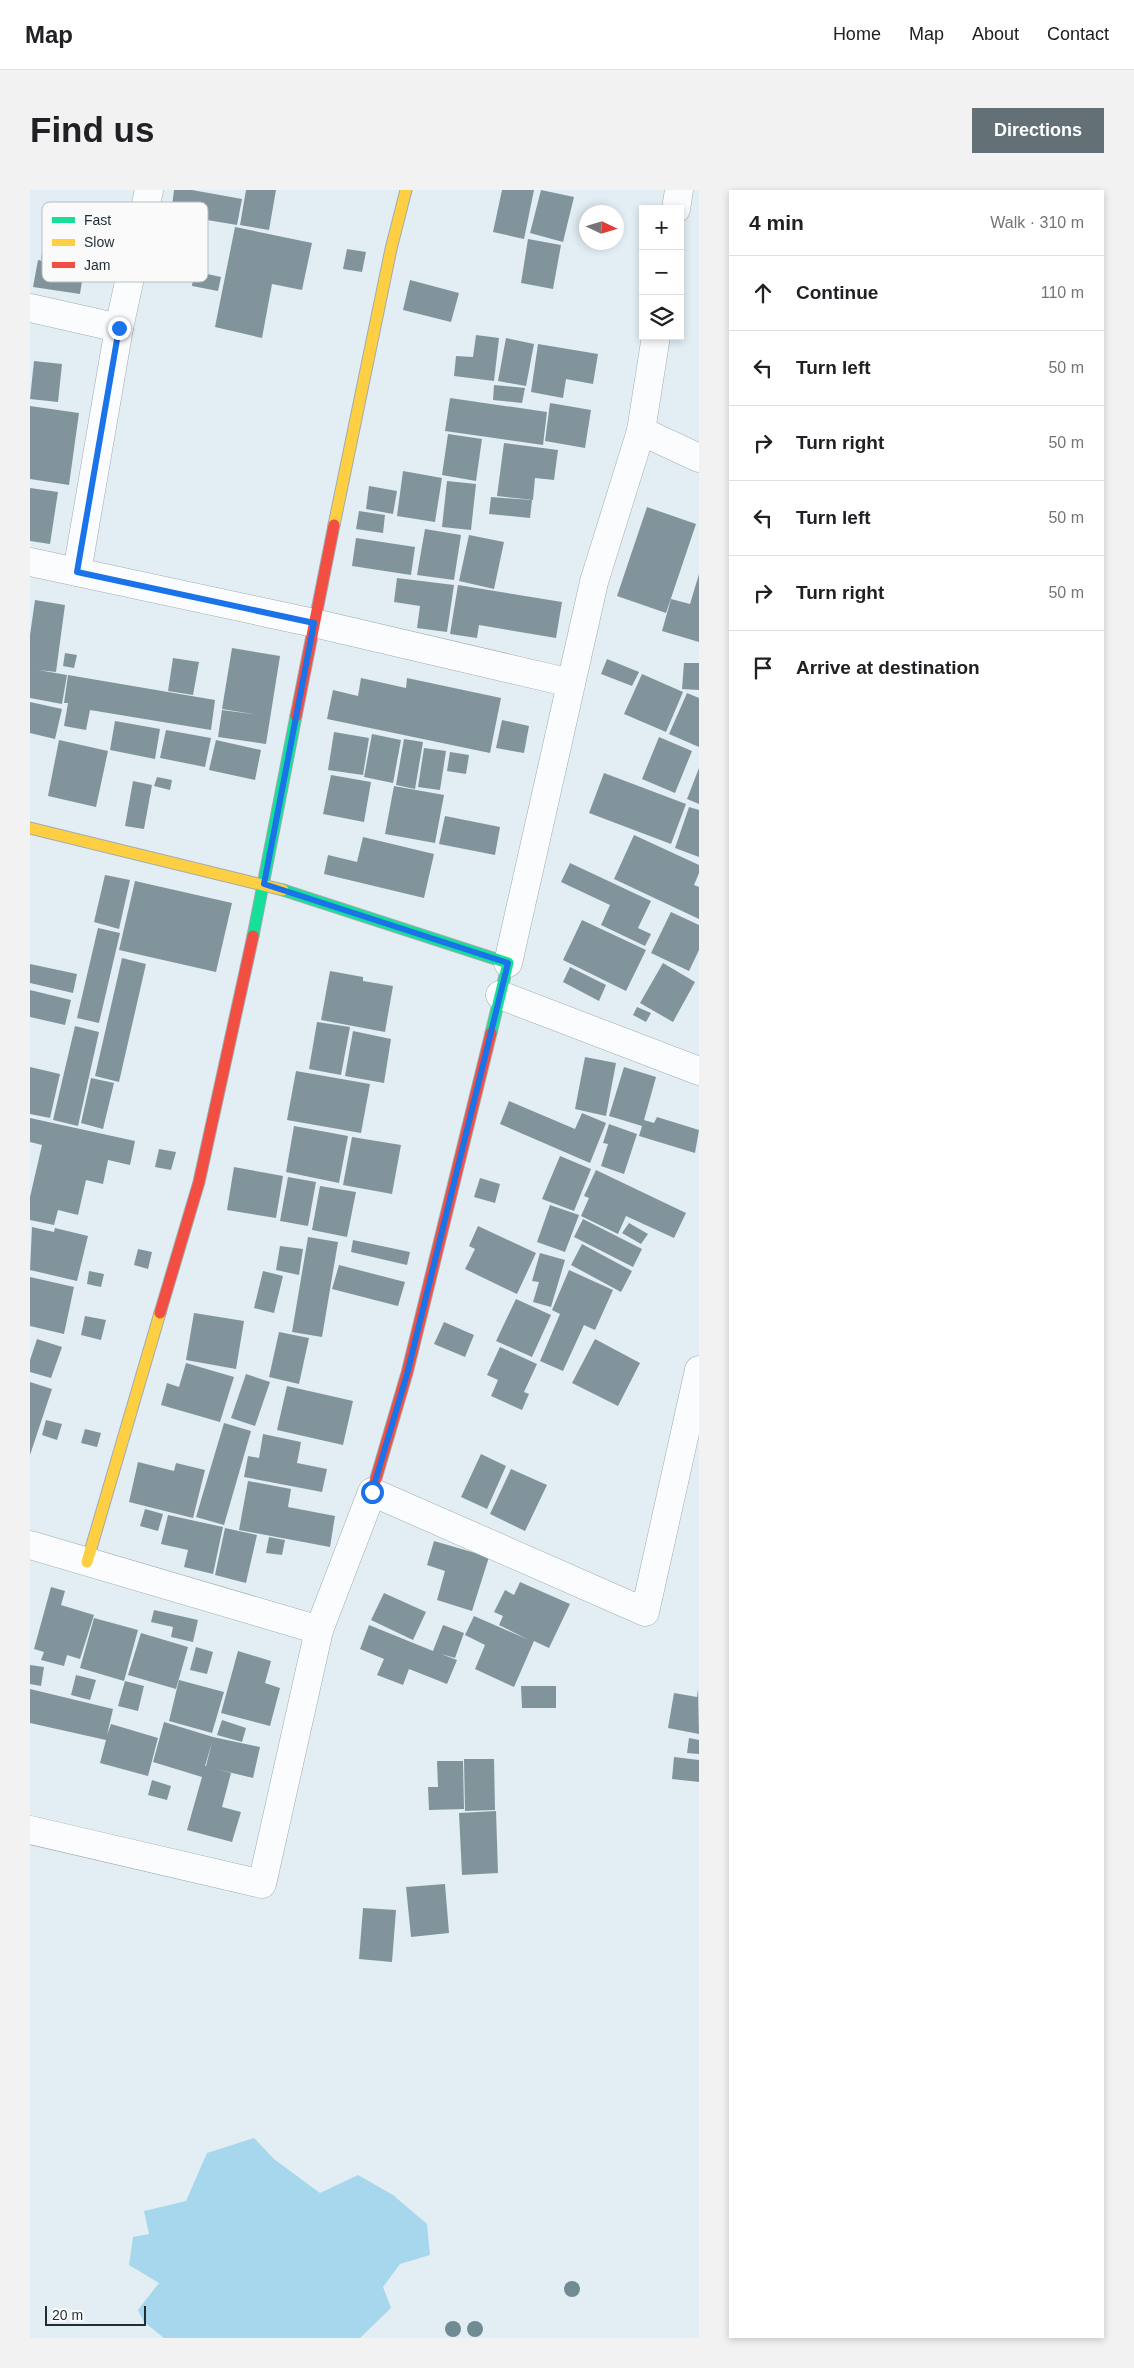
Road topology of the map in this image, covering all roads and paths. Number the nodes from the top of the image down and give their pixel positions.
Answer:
1 (406, 190) edge
2 (680, 190) edge
3 (677, 205) edge
4 (129, 282) edge
5 (30, 308) edge
6 (119, 328) junction
7 (655, 340) edge
8 (641, 431) junction
9 (699, 458) edge
10 (30, 562) edge
11 (77, 572) junction
12 (314, 623) junction
13 (571, 683) junction
14 (30, 828) edge
15 (264, 884) junction
16 (508, 963) junction
17 (500, 995) junction
18 (699, 1071) edge
19 (699, 1367) edge
20 (372, 1492) junction
21 (30, 1545) edge
22 (87, 1562) junction
23 (319, 1630) junction
24 (30, 1830) edge

1 - 12 street
2 - 3 street
4 - 6 street
5 - 6 street
6 - 11 street
7 - 8 street
8 - 9 street
8 - 13 street
10 - 11 street
11 - 12 street
12 - 13 street
12 - 15 street
13 - 16 street
14 - 15 street
15 - 16 street
15 - 22 street
16 - 17 street
17 - 18 street
17 - 20 street
19 - 20 street
20 - 23 street
21 - 22 street
22 - 23 street
23 - 24 street

